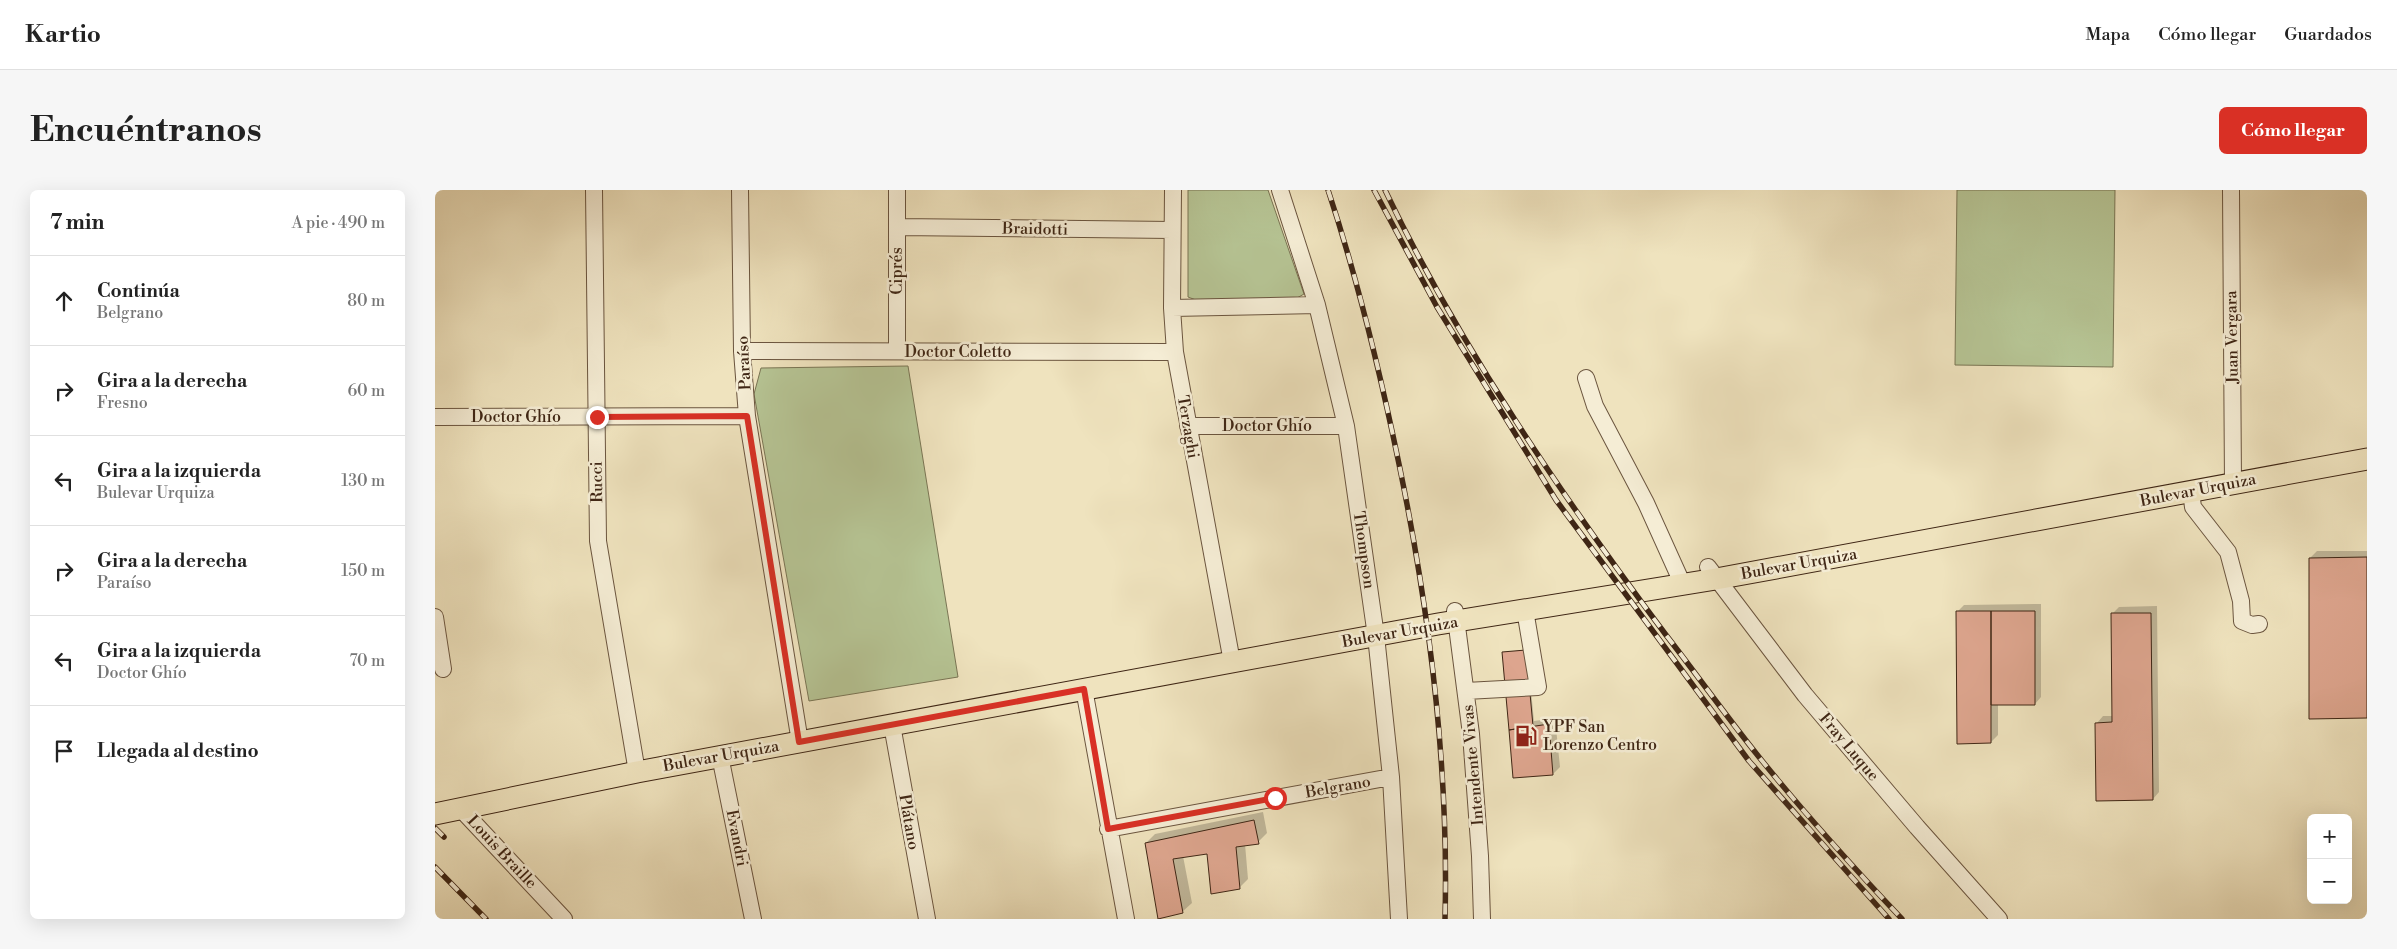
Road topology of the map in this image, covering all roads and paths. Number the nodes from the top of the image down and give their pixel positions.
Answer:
1 (594, 190) edge
2 (740, 190) edge
3 (897, 190) edge
4 (1173, 190) edge
5 (1280, 190) edge
6 (2231, 190) edge
7 (897, 227) junction
8 (1172, 230) junction
9 (1317, 304) junction
10 (1172, 308) junction
11 (742, 351) junction
12 (897, 352) junction
13 (1175, 352) junction
14 (1586, 378) dead end
15 (747, 416) junction
16 (435, 417) edge
17 (597, 417) junction
18 (1188, 426) junction
19 (1346, 426) junction
20 (2367, 447) edge
21 (2367, 459) edge
22 (2234, 478) junction
23 (2191, 492) junction
24 (1712, 573) junction
25 (1680, 579) junction
26 (1525, 610) junction
27 (1456, 616) junction
28 (435, 617) edge
29 (2259, 624) dead end
30 (1376, 631) junction
31 (1231, 658) junction
32 (443, 669) dead end
33 (1084, 689) junction
34 (1466, 691) junction
35 (892, 725) junction
36 (799, 737) junction
37 (720, 756) junction
38 (636, 767) junction
39 (1391, 777) junction
40 (460, 808) junction
41 (436, 809) edge
42 (1108, 829) junction
43 (564, 919) edge
44 (753, 919) edge
45 (927, 919) edge
46 (1126, 919) edge
47 (1399, 919) edge
48 (1482, 919) edge
49 (1999, 919) edge

1 - 17 street, Rucci
2 - 11 street, Paraíso
3 - 7 street, Ciprés
4 - 8 street, Terzaghi
5 - 9 street, Thompson
6 - 22 street, Juan Vergara
7 - 8 street, Braidotti
7 - 12 street, Ciprés
8 - 10 street, Terzaghi
9 - 10 street
9 - 19 street, Thompson
10 - 13 street, Terzaghi
11 - 12 street, Doctor Coletto
11 - 15 street, Paraíso
12 - 13 street, Doctor Coletto
13 - 18 street, Terzaghi
14 - 25 street
15 - 17 street, Doctor Ghío
15 - 36 street, Paraíso
16 - 17 street, Doctor Ghío
17 - 38 street, Rucci
18 - 19 street, Doctor Ghío
18 - 31 street, Terzaghi
19 - 30 street, Thompson
20 - 22 main road, Bulevar Urquiza
21 - 22 main road, Bulevar Urquiza
22 - 23 main road, Bulevar Urquiza
22 - 24 main road, Bulevar Urquiza
23 - 24 main road, Bulevar Urquiza
23 - 29 street
24 - 25 main road, Bulevar Urquiza
24 - 49 street, Fray Luque
25 - 26 main road, Bulevar Urquiza
25 - 27 main road, Bulevar Urquiza
26 - 27 main road, Bulevar Urquiza
26 - 34 street
27 - 30 main road, Bulevar Urquiza
27 - 34 street, Intendente Vivas
28 - 32 street
30 - 31 main road, Bulevar Urquiza
30 - 39 street, Thompson
31 - 33 main road, Bulevar Urquiza
31 - 36 main road, Bulevar Urquiza
33 - 35 main road, Bulevar Urquiza
33 - 42 street
34 - 48 street, Intendente Vivas
35 - 36 main road, Bulevar Urquiza
35 - 45 street, Plátano
36 - 37 main road, Bulevar Urquiza
36 - 38 main road, Bulevar Urquiza
37 - 38 main road, Bulevar Urquiza
37 - 44 street, Evandri
38 - 40 main road, Bulevar Urquiza
38 - 41 main road, Bulevar Urquiza
39 - 42 street, Belgrano
39 - 47 street, Thompson
40 - 41 main road, Bulevar Urquiza
40 - 43 street, Louis Braille
42 - 46 street

